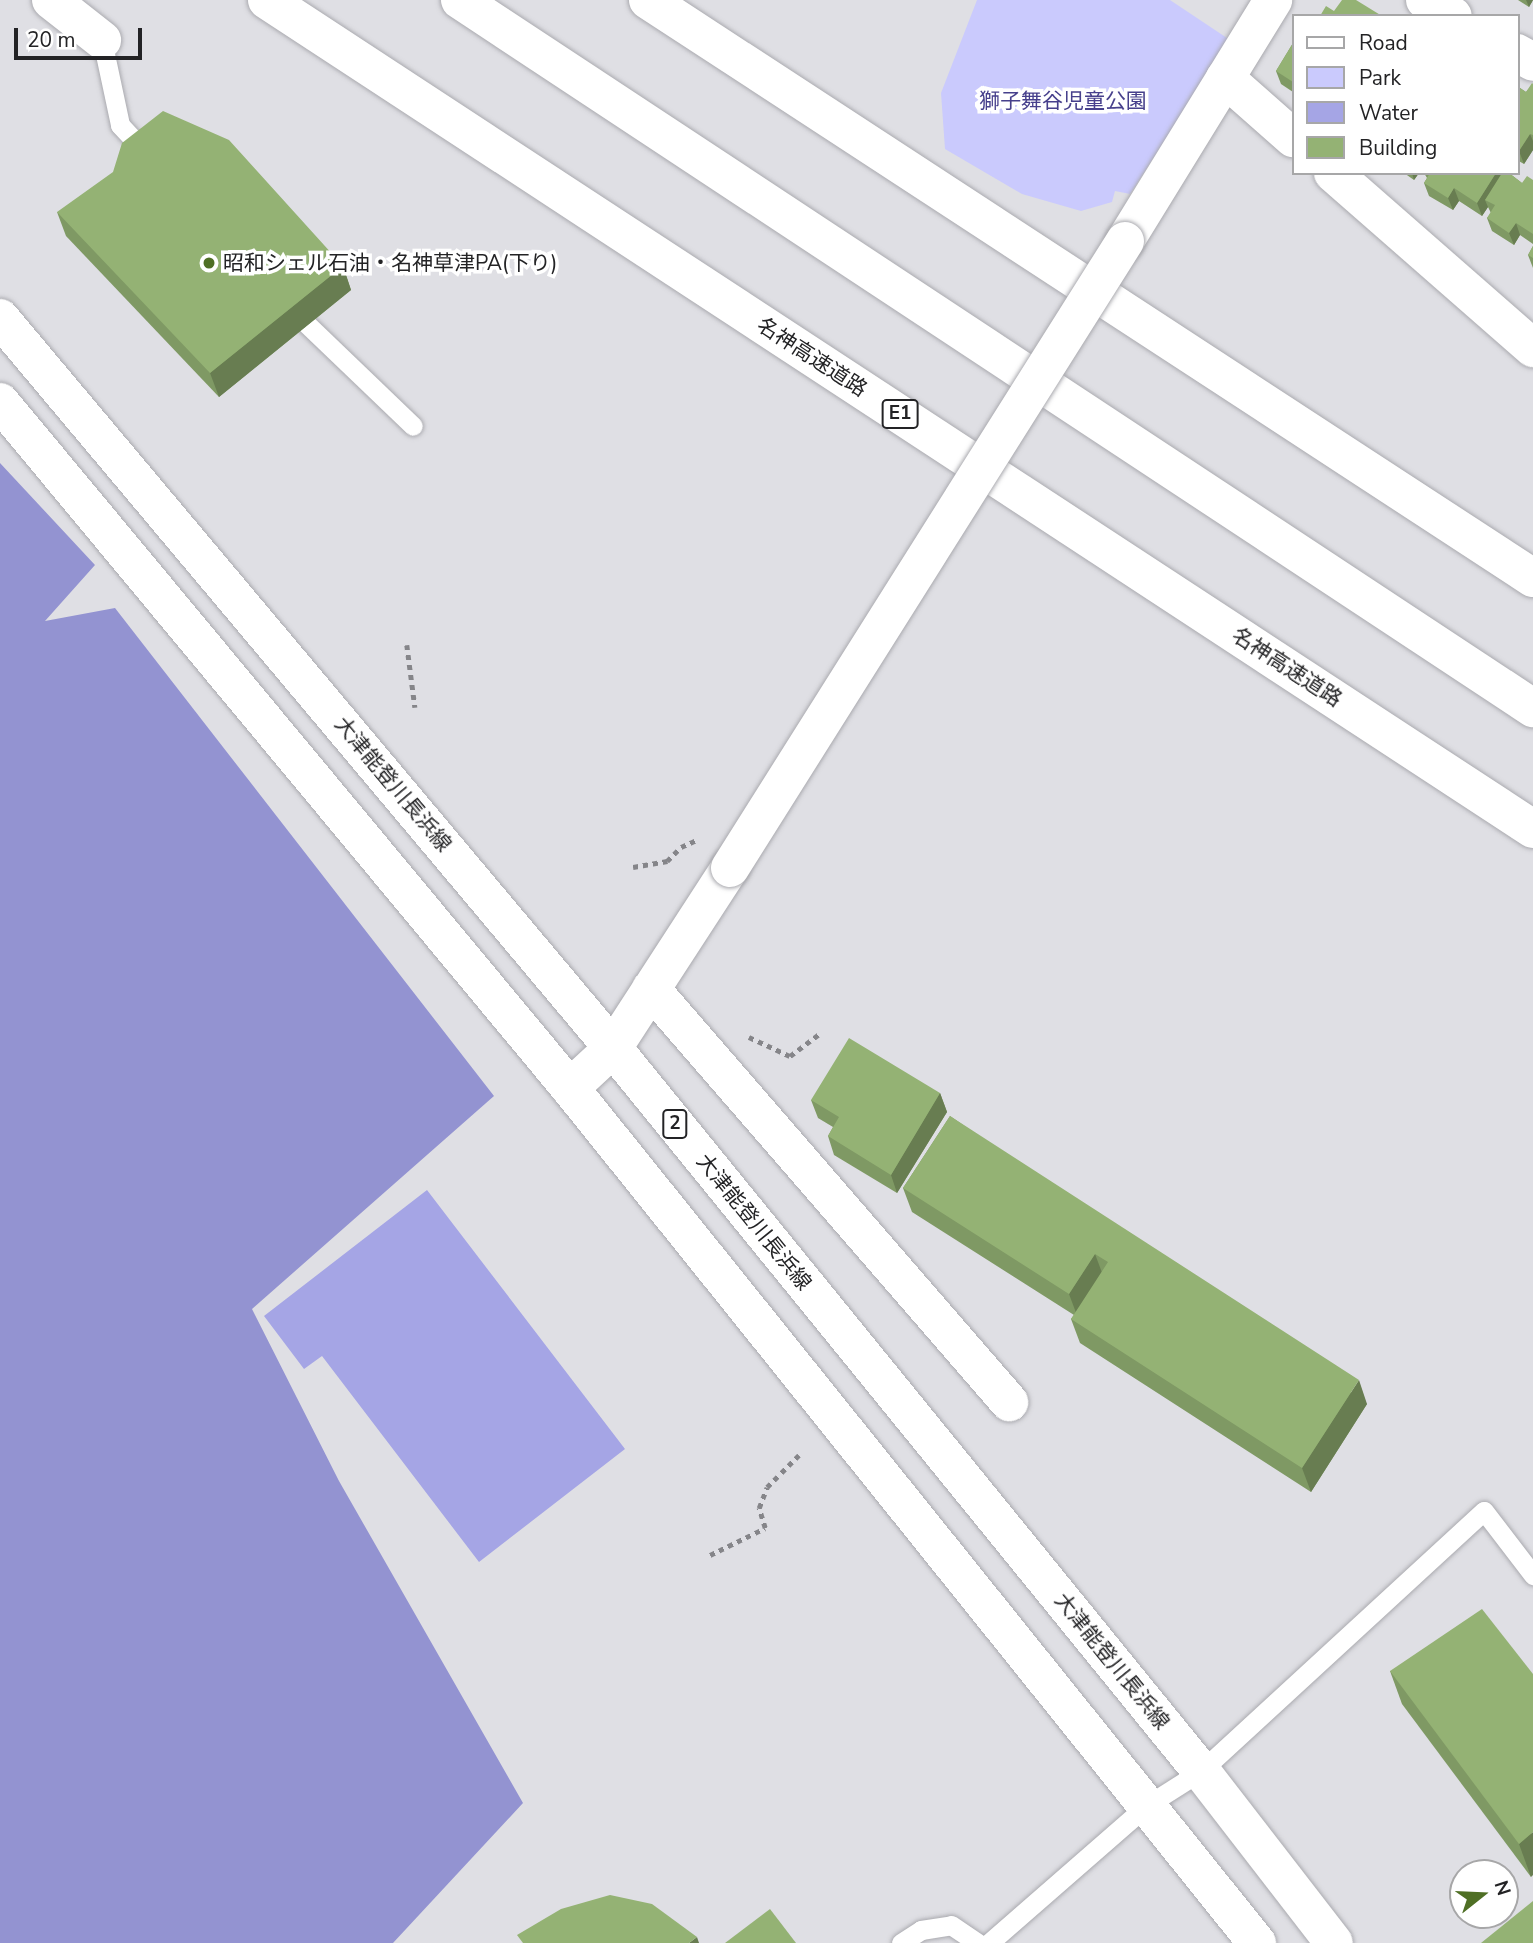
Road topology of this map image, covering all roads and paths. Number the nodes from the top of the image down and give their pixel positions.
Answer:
1 (51, 0) edge
2 (267, 0) edge
3 (460, 0) edge
4 (648, 0) edge
5 (1273, 0) edge
6 (1425, 0) edge
7 (1450, 14) edge
8 (102, 40) joint
9 (1225, 78) junction
10 (1292, 137) edge
11 (166, 175) edge
12 (1335, 175) edge
13 (277, 295) edge
14 (0, 318) edge
15 (1533, 348) edge
16 (0, 402) edge
17 (413, 426) dead end
18 (1533, 578) edge
19 (407, 645) dead end
20 (415, 707) dead end
21 (1533, 708) edge
22 (1533, 829) edge
23 (701, 838) dead end
24 (633, 867) dead end
25 (651, 989) junction
26 (613, 1048) junction
27 (570, 1088) junction
28 (1009, 1402) dead end
29 (799, 1455) dead end
30 (710, 1555) dead end
31 (1533, 1575) edge
32 (1201, 1771) junction
33 (1146, 1806) junction
34 (901, 1943) edge
35 (978, 1943) edge
36 (989, 1943) edge
37 (1256, 1943) edge
38 (1334, 1943) edge

1 - 8 main road
2 - 22 main road, 名神高速道路 / E1
3 - 21 main road
4 - 18 main road
5 - 9 main road
6 - 7 main road
8 - 11 lane
9 - 10 main road
9 - 25 main road, bridge
12 - 15 main road
13 - 17 lane
14 - 26 main road, 大津能登川長浜線 / 2
16 - 27 main road
19 - 20 path
23 - 24 path
25 - 26 main road
25 - 28 main road
26 - 27 main road
26 - 32 main road, 大津能登川長浜線 / 2
27 - 33 main road
29 - 30 path
31 - 32 lane
32 - 33 lane
32 - 38 main road, 大津能登川長浜線 / 2
33 - 36 lane
33 - 37 main road
34 - 35 lane

